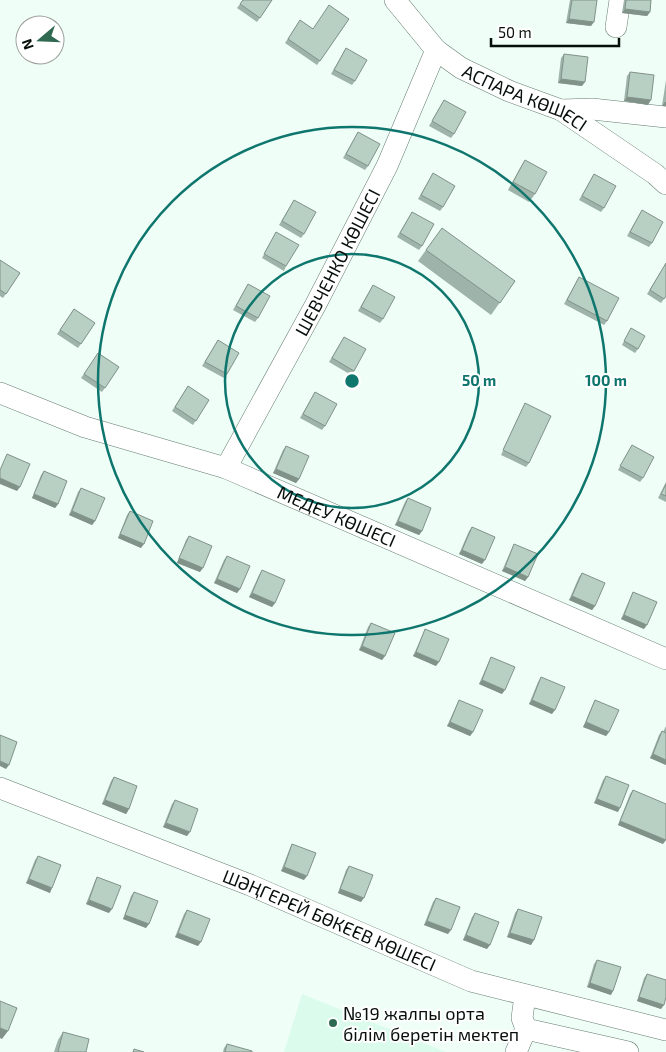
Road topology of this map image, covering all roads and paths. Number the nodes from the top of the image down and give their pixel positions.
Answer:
1 (395, 0) edge
2 (620, 0) edge
3 (616, 27) dead end
4 (436, 50) junction
5 (561, 110) junction
6 (666, 117) edge
7 (666, 184) edge
8 (0, 393) edge
9 (226, 468) junction
10 (666, 659) edge
11 (0, 788) edge
12 (525, 996) junction
13 (526, 1029) junction
14 (666, 1030) edge
15 (516, 1052) edge
16 (628, 1052) edge

1 - 4 street, АСПАРА КӨШЕСІ
2 - 3 street
4 - 5 street, АСПАРА КӨШЕСІ
4 - 9 street, ШЕВЧЕНКО КӨШЕСІ
5 - 6 street
5 - 7 street, АСПАРА КӨШЕСІ
8 - 9 street, МЕДЕУ КӨШЕСІ
9 - 10 street, МЕДЕУ КӨШЕСІ
11 - 12 street, ШӘҢГЕРЕЙ БӨКЕЕВ КӨШЕСІ
12 - 13 street
12 - 14 street, ШӘҢГЕРЕЙ БӨКЕЕВ КӨШЕСІ
13 - 15 street
13 - 16 street

